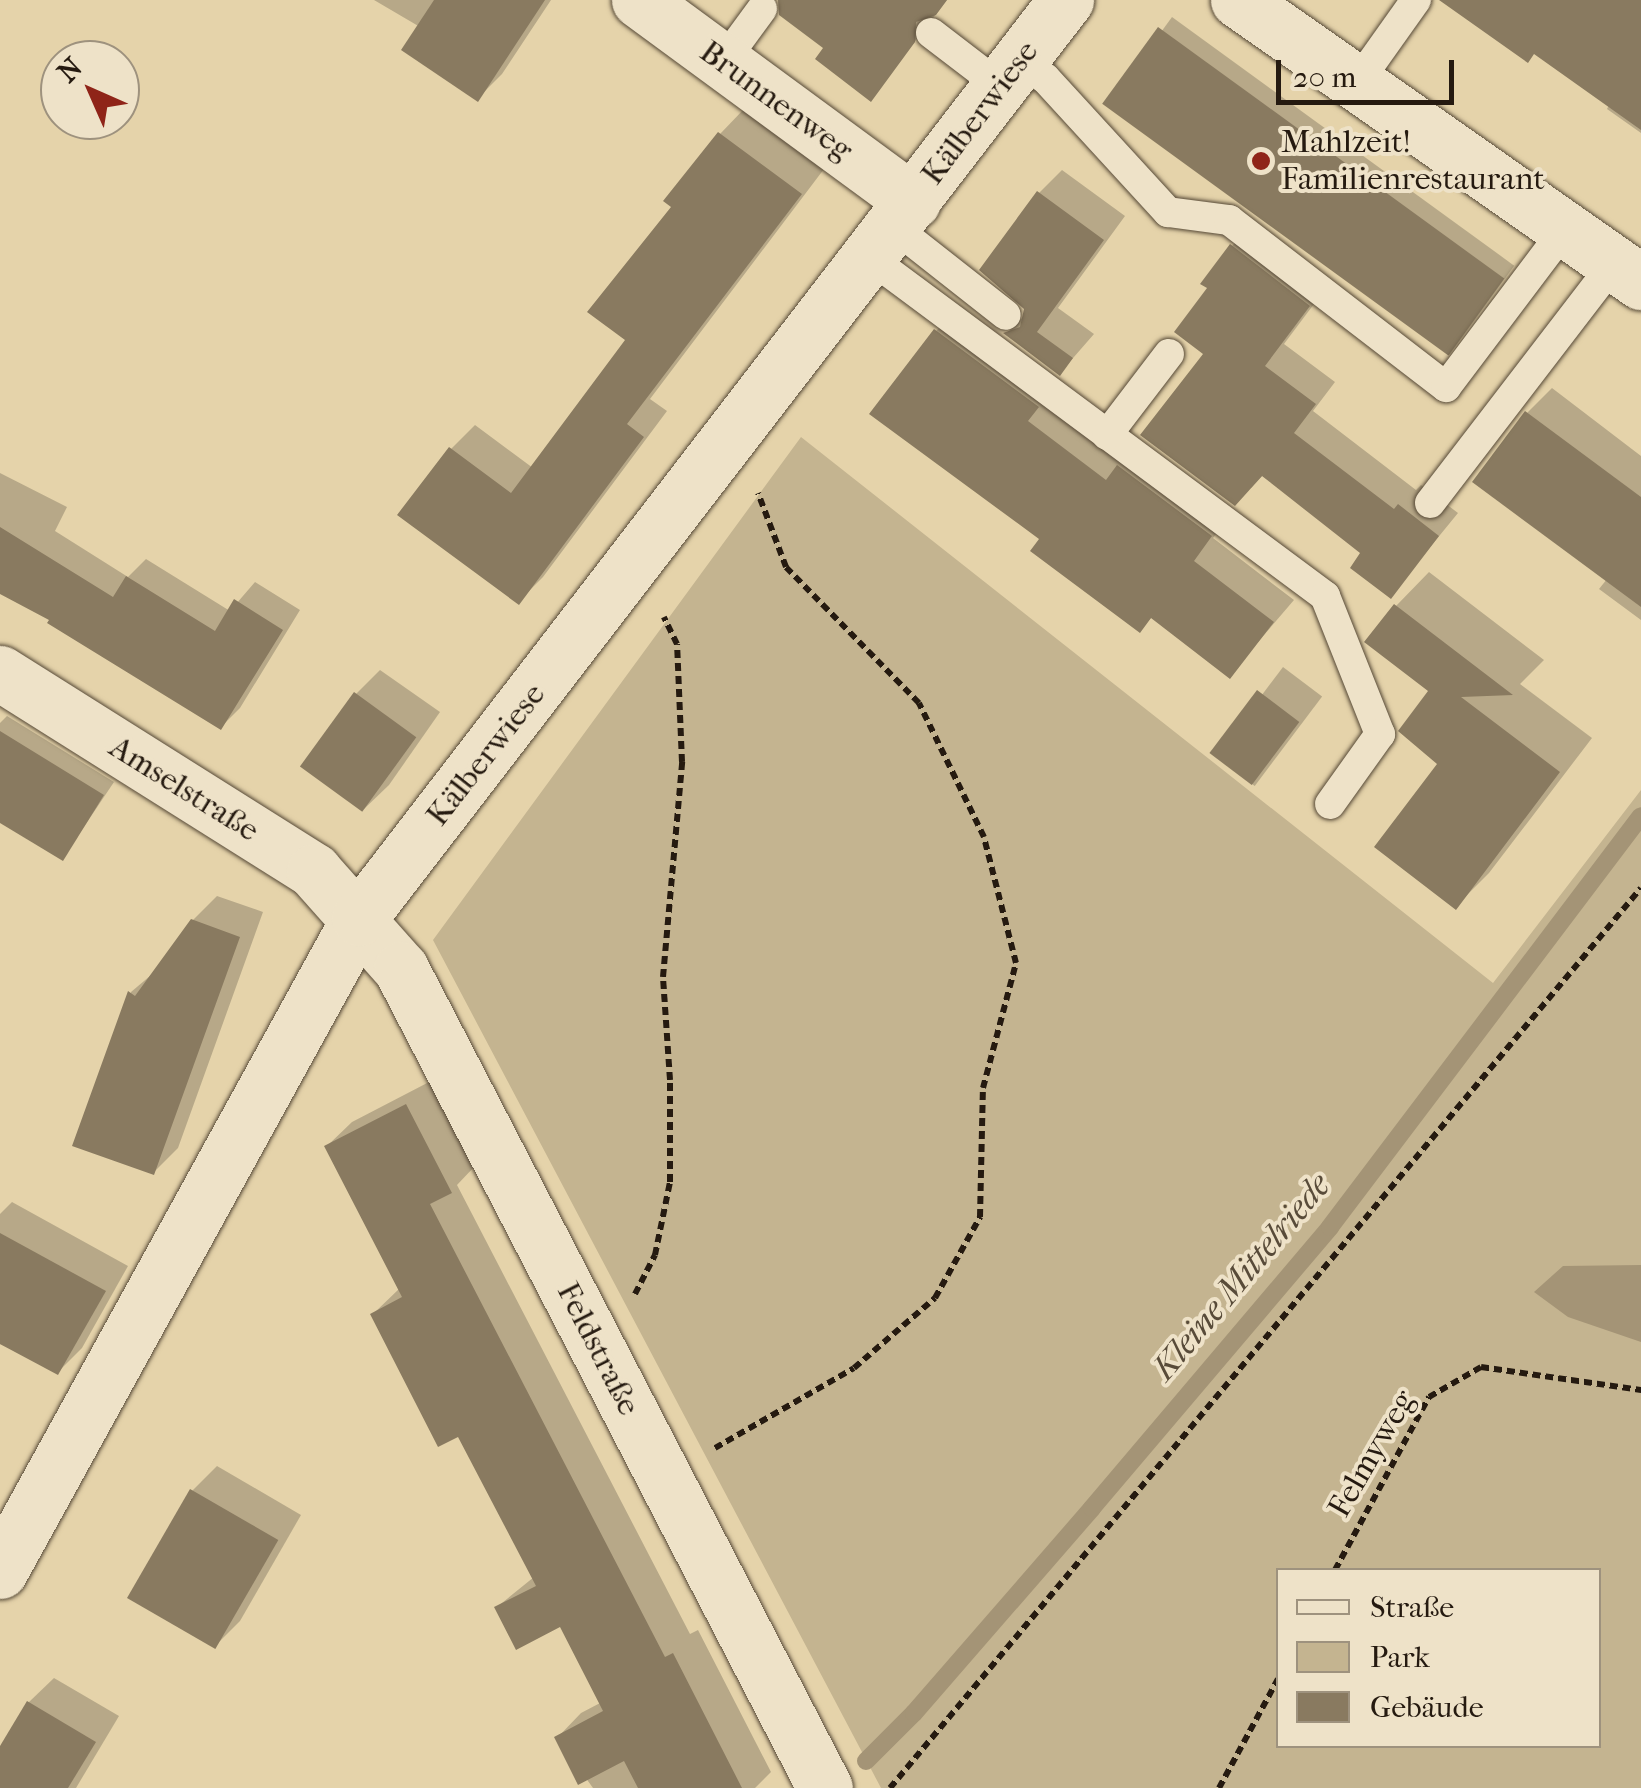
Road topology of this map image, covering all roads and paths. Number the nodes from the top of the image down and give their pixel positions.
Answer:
1 (639, 0) edge
2 (1066, 0) edge
3 (1238, 0) edge
4 (1416, 0) edge
5 (762, 10) dead end
6 (931, 33) dead end
7 (723, 62) junction
8 (1010, 74) junction
9 (1356, 83) junction
10 (892, 229) junction
11 (1565, 229) junction
12 (1627, 273) edge
13 (1006, 315) dead end
14 (1168, 354) dead end
15 (1108, 434) junction
16 (756, 489) dead end
17 (1430, 503) dead end
18 (657, 603) dead end
19 (0, 674) edge
20 (1330, 804) dead end
21 (1641, 888) edge
22 (359, 918) junction
23 (632, 1300) dead end
24 (1641, 1390) edge
25 (704, 1454) dead end
26 (1336, 1568) edge
27 (0, 1571) edge
28 (1276, 1683) edge
29 (825, 1788) edge
30 (890, 1788) edge
31 (1219, 1788) edge

1 - 7 street, Brunnenweg
2 - 8 street, Kälberwiese
3 - 9 street
4 - 9 lane
5 - 7 lane
6 - 8 lane
7 - 10 street, Brunnenweg
8 - 10 street, Kälberwiese
8 - 11 lane
9 - 11 street
10 - 13 lane
10 - 15 lane
10 - 22 street, Kälberwiese
11 - 12 street
12 - 17 lane
14 - 15 lane
15 - 20 lane
16 - 25 path
18 - 23 path
19 - 22 street, Amselstraße
21 - 30 path
22 - 27 street, Kälberwiese
22 - 29 street, Feldstraße
24 - 26 path, Felmyweg
28 - 31 path

